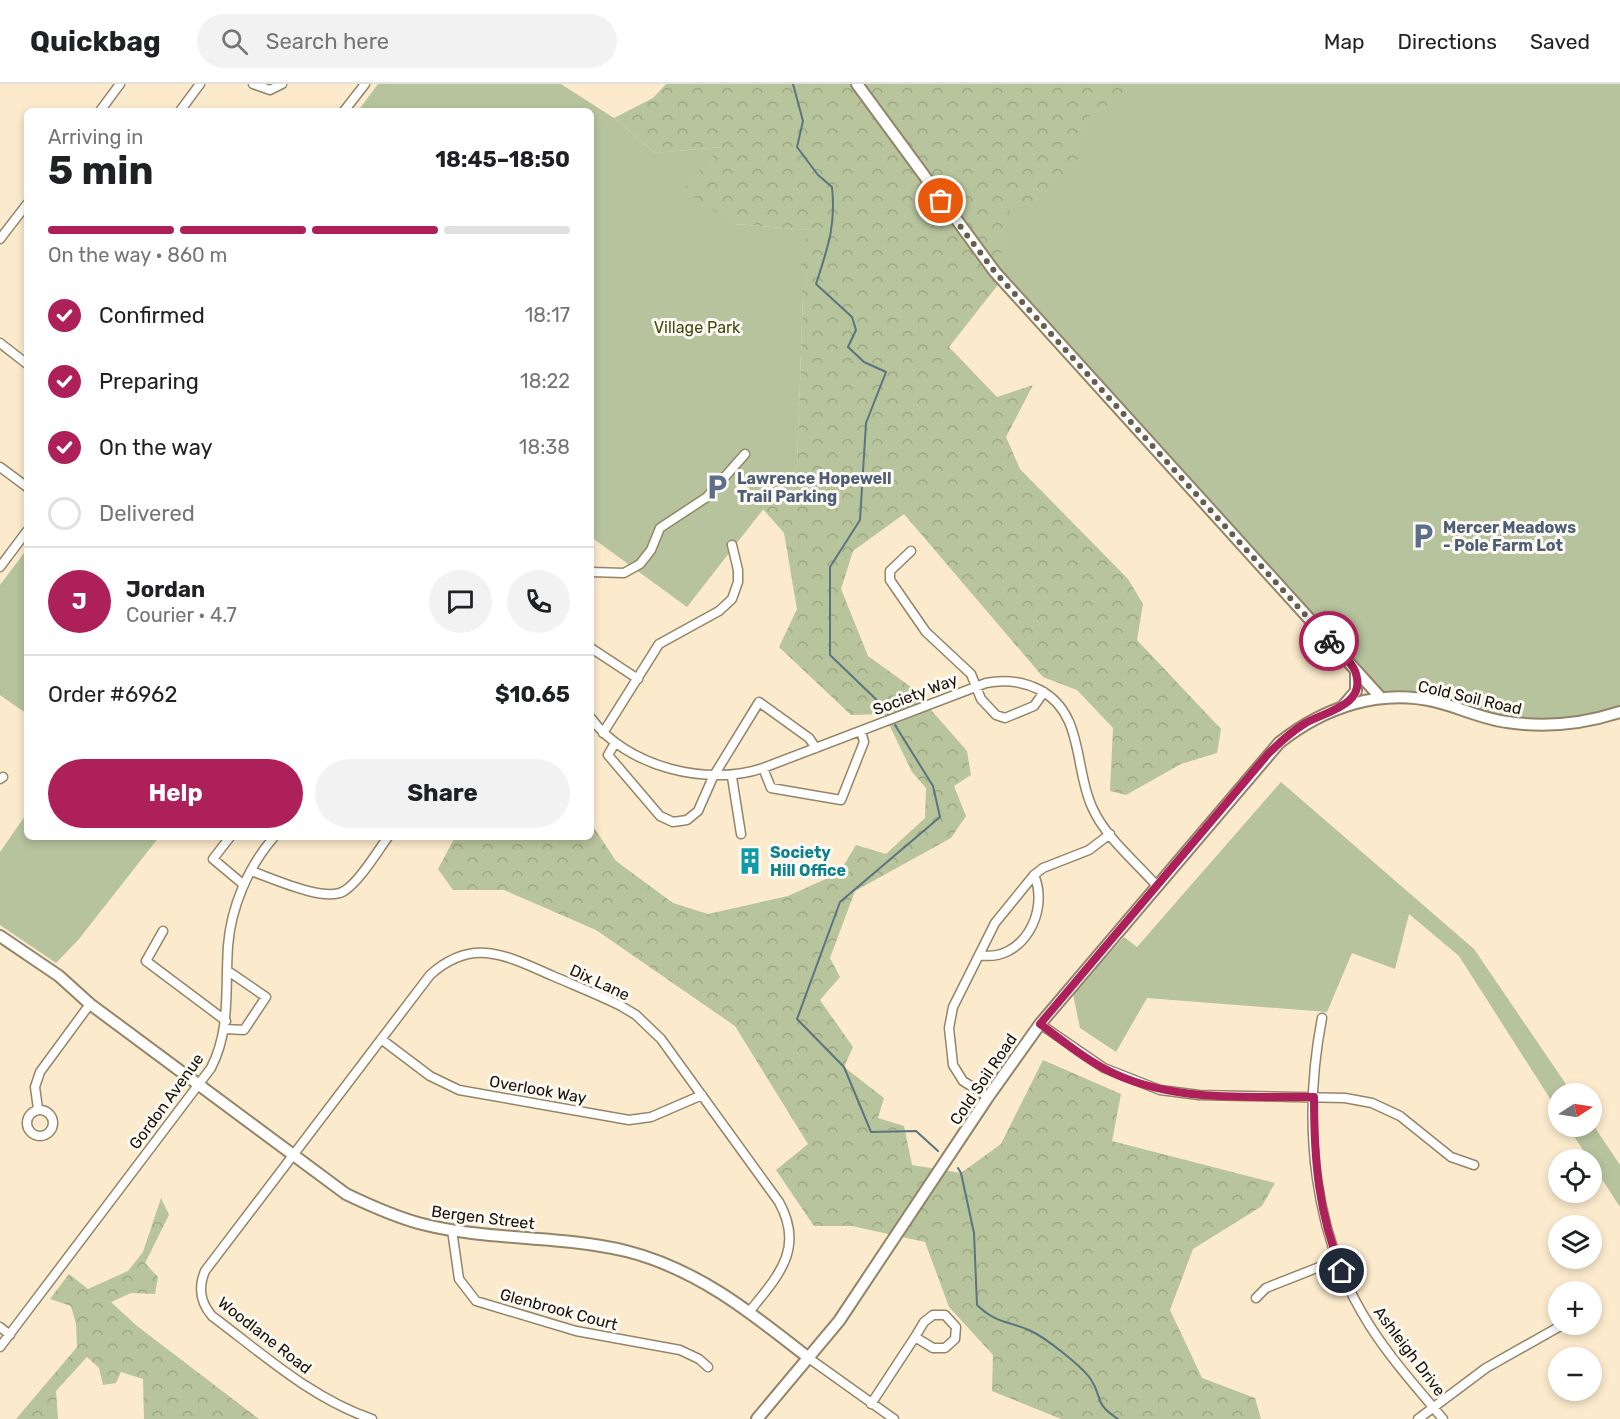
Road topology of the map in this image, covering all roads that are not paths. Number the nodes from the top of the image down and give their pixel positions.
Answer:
1 (120, 84) edge
2 (200, 84) edge
3 (253, 84) edge
4 (282, 84) edge
5 (857, 84) edge
6 (361, 86) edge
7 (102, 108) edge
8 (182, 108) edge
9 (346, 108) edge
10 (24, 208) edge
11 (0, 239) edge
12 (0, 343) edge
13 (24, 362) edge
14 (745, 454) dead end
15 (0, 466) edge
16 (24, 485) edge
17 (24, 535) edge
18 (732, 545) dead end
19 (911, 551) dead end
20 (0, 567) edge
21 (594, 572) edge
22 (594, 650) edge
23 (1356, 671) junction
24 (638, 679) junction
25 (976, 687) junction
26 (1044, 692) junction
27 (1380, 698) junction
28 (1341, 707) junction
29 (1620, 712) edge
30 (594, 722) edge
31 (861, 731) junction
32 (603, 733) junction
33 (615, 743) junction
34 (816, 748) junction
35 (763, 768) junction
36 (713, 777) junction
37 (732, 777) junction
38 (741, 834) dead end
39 (1110, 834) junction
40 (228, 840) edge
41 (272, 840) edge
42 (386, 840) edge
43 (251, 871) junction
44 (1034, 875) junction
45 (244, 885) junction
46 (1156, 885) junction
47 (163, 931) dead end
48 (0, 936) edge
49 (978, 955) junction
50 (228, 971) junction
51 (90, 1004) junction
52 (1322, 1018) dead end
53 (1040, 1024) junction
54 (226, 1025) junction
55 (381, 1039) junction
56 (198, 1086) junction
57 (702, 1095) junction
58 (988, 1097) junction
59 (1314, 1097) junction
60 (38, 1109) dead end
61 (292, 1156) junction
62 (1474, 1165) dead end
63 (452, 1230) junction
64 (1337, 1260) junction
65 (1256, 1298) dead end
66 (749, 1312) junction
67 (0, 1327) edge
68 (1548, 1333) edge
69 (10, 1335) junction
70 (915, 1337) junction
71 (0, 1347) edge
72 (810, 1359) junction
73 (708, 1367) dead end
74 (871, 1404) junction
75 (1434, 1408) junction
76 (361, 1417) edge
77 (372, 1419) edge
78 (758, 1419) edge
79 (894, 1419) edge
80 (1418, 1419) edge
81 (1443, 1419) edge

1 - 7 street
2 - 8 street
3 - 4 street
5 - 23 street
6 - 9 street
10 - 11 street
12 - 13 street
14 - 21 street
15 - 16 street
17 - 20 street
18 - 24 street
19 - 25 street
22 - 24 street
23 - 27 street
23 - 28 street
24 - 32 street
25 - 26 street, Society Way
25 - 26 street
25 - 31 street, Society Way
26 - 39 street, Society Way
27 - 28 street, Cold Soil Road
27 - 29 street, Cold Soil Road
28 - 46 street, Cold Soil Road
30 - 32 street, Society Way
31 - 34 street, Society Way
31 - 35 street
32 - 33 street, Society Way
33 - 36 street, Society Way
33 - 36 street
34 - 35 street, Society Way
34 - 36 street
35 - 37 street, Society Way
36 - 37 street, Society Way
37 - 38 street
39 - 44 street
39 - 46 street, Society Way
40 - 45 street
41 - 43 street, Gordon Avenue
42 - 43 street
43 - 45 street, Gordon Avenue
44 - 49 street
44 - 49 street
45 - 50 street, Gordon Avenue
46 - 53 street, Cold Soil Road
47 - 54 street
48 - 51 street, Bergen Street
49 - 58 street
50 - 54 street, Gordon Avenue
50 - 54 street
51 - 56 street, Bergen Street
51 - 60 street
52 - 59 street, Ashleigh Drive
53 - 58 street, Cold Soil Road
53 - 59 street
54 - 56 street, Gordon Avenue
55 - 57 street, Overlook Way
55 - 57 street, Dix Lane
55 - 61 street, Dix Lane
56 - 61 street, Bergen Street
56 - 69 street, Gordon Avenue
57 - 66 street, Dix Lane
58 - 72 street, Cold Soil Road
59 - 62 street
59 - 64 street, Ashleigh Drive
61 - 63 street, Bergen Street
61 - 76 street, Woodlane Road
63 - 66 street, Bergen Street
63 - 73 street, Glenbrook Court
64 - 65 street
64 - 75 street, Ashleigh Drive
66 - 72 street, Bergen Street
67 - 69 street
68 - 75 street
69 - 71 street, Gordon Avenue
70 - 70 street
70 - 74 street
72 - 74 street, Bergen Street
72 - 78 street, Cold Soil Road
74 - 79 street, Bergen Street
75 - 80 street
75 - 81 street, Ashleigh Drive
76 - 77 street, Woodlane Road

